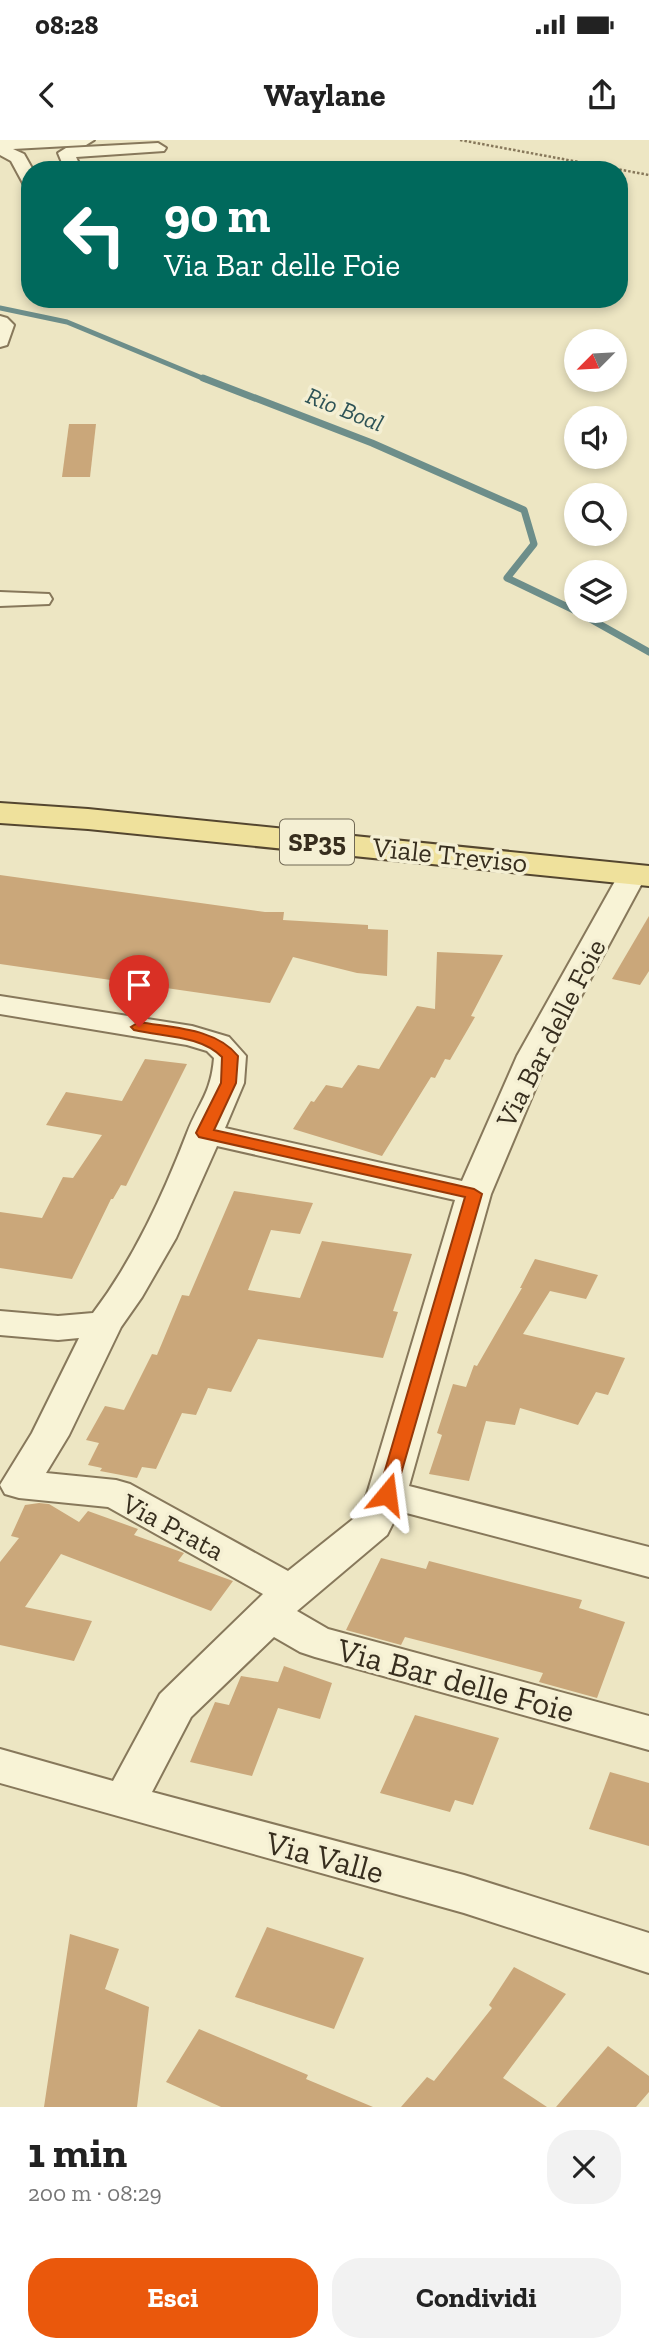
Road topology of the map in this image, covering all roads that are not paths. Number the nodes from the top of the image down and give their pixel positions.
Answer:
1 (86, 140) edge
2 (162, 143) edge
3 (20, 146) edge
4 (0, 147) edge
5 (70, 161) edge
6 (0, 322) edge
7 (0, 341) edge
8 (0, 599) edge
9 (40, 599) dead end
10 (0, 813) edge
11 (641, 875) edge
12 (0, 1005) edge
13 (204, 1133) junction
14 (474, 1194) junction
15 (0, 1323) edge
16 (104, 1324) junction
17 (387, 1494) junction
18 (649, 1562) edge
19 (280, 1603) junction
20 (649, 1734) edge
21 (0, 1766) edge
22 (124, 1802) junction
23 (649, 1953) edge

1 - 3 street
2 - 5 street
3 - 4 street
6 - 7 street
8 - 9 street
10 - 11 main road, Viale Treviso / SP35
11 - 14 street, Via Bar delle Foie
12 - 13 street
13 - 14 street
13 - 16 street
14 - 17 street, Via Bar delle Foie
15 - 16 street
16 - 19 street, Via Prata
17 - 18 street
17 - 19 street, Via Bar delle Foie
19 - 20 street, Via Bar delle Foie
19 - 22 street, Via Bar delle Foie
21 - 22 street, Via Valle
22 - 23 street, Via Valle

